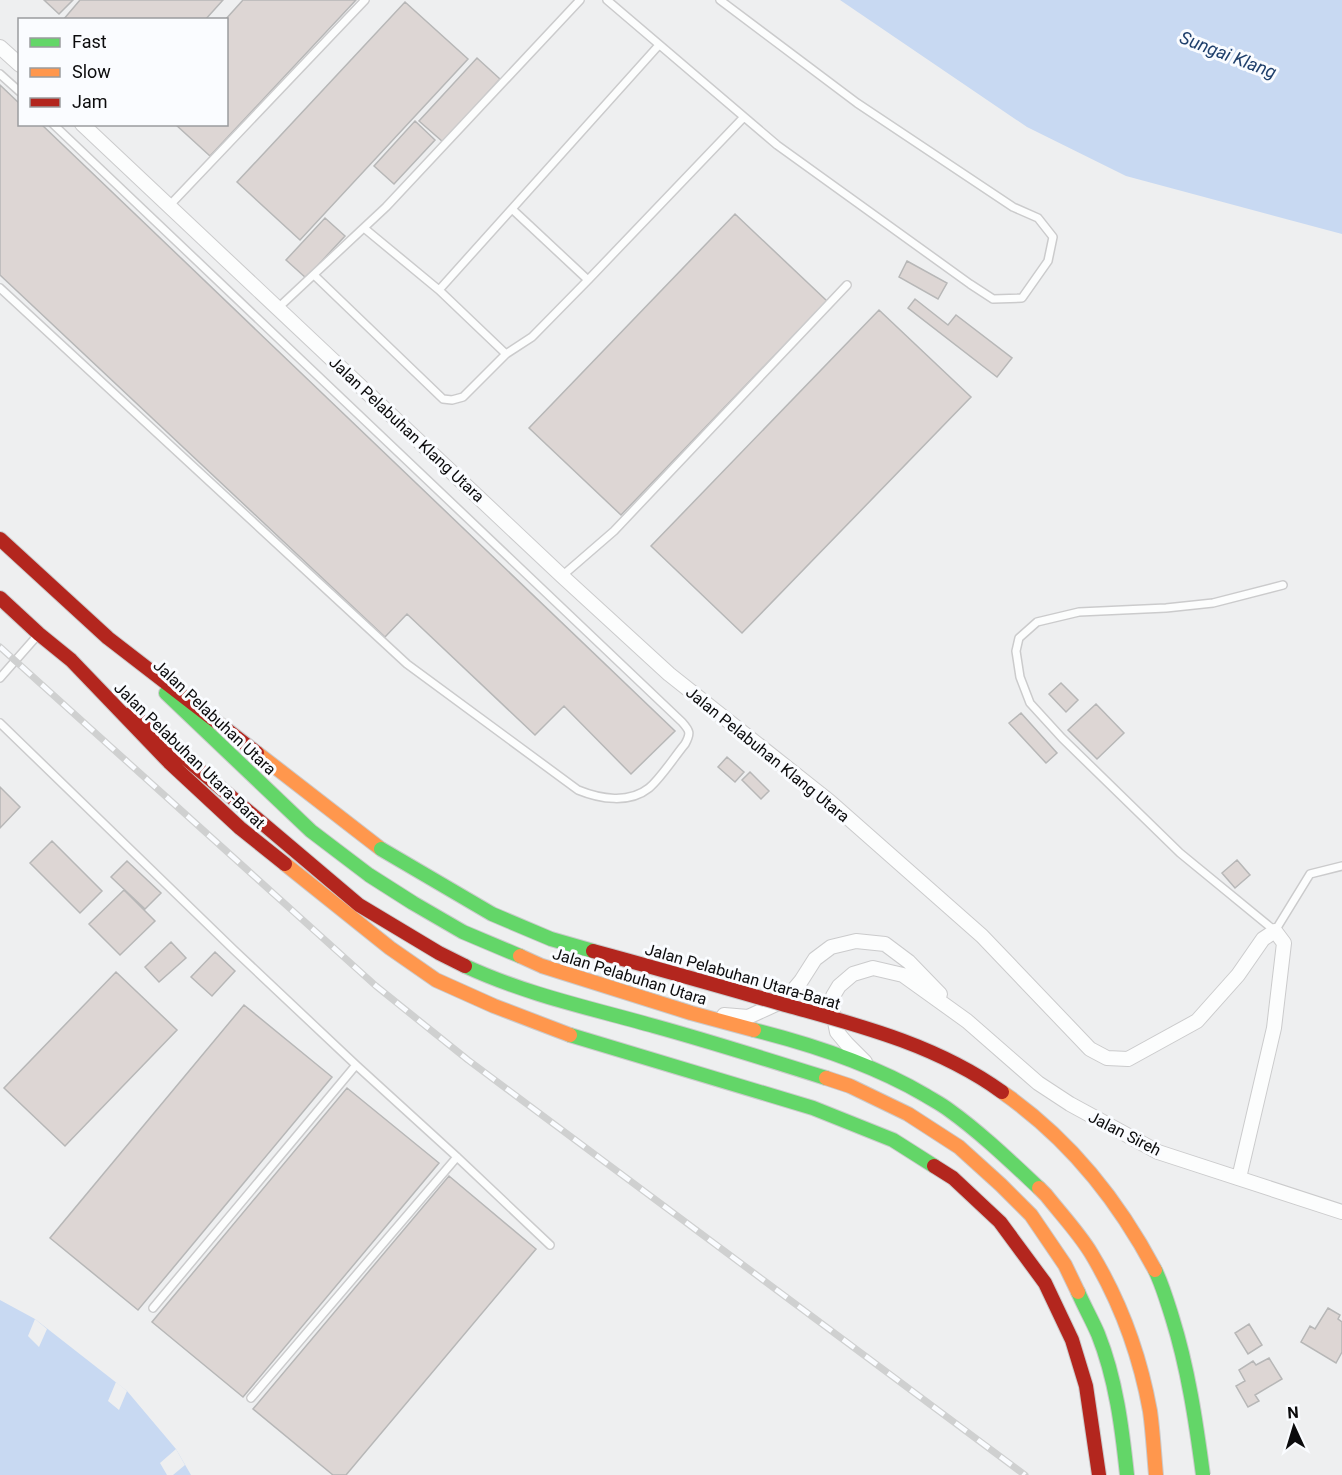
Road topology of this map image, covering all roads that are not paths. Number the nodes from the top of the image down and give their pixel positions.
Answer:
1 (365, 0) edge
2 (580, 0) edge
3 (607, 0) edge
4 (720, 0) edge
5 (659, 45) junction
6 (0, 47) edge
7 (18, 63) edge
8 (0, 74) edge
9 (18, 90) edge
10 (744, 117) junction
11 (55, 126) edge
12 (84, 126) edge
13 (169, 206) junction
14 (512, 209) junction
15 (364, 228) junction
16 (314, 274) junction
17 (588, 280) junction
18 (847, 285) dead end
19 (0, 288) edge
20 (439, 290) junction
21 (278, 308) junction
22 (506, 354) junction
23 (0, 539) edge
24 (562, 576) junction
25 (1283, 585) dead end
26 (0, 598) edge
27 (39, 634) junction
28 (108, 638) junction
29 (71, 660) junction
30 (0, 678) edge
31 (0, 723) edge
32 (1342, 866) edge
33 (1275, 931) junction
34 (691, 1013) junction
35 (967, 1022) junction
36 (356, 1065) junction
37 (870, 1067) junction
38 (457, 1156) junction
39 (1239, 1178) junction
40 (1342, 1212) edge
41 (550, 1245) dead end
42 (153, 1308) dead end
43 (251, 1398) dead end
44 (1099, 1475) edge
45 (1127, 1475) edge
46 (1156, 1475) edge
47 (1203, 1475) edge

1 - 13 lane
2 - 15 lane
3 - 5 lane
4 - 10 lane
5 - 10 lane
5 - 14 lane
6 - 7 street
8 - 9 lane
10 - 17 lane
11 - 19 lane
12 - 13 street, Jalan Pelabuhan Klang Utara
13 - 21 street, Jalan Pelabuhan Klang Utara
14 - 17 lane
14 - 20 lane
15 - 16 lane
15 - 20 lane
16 - 21 lane
16 - 22 lane
17 - 22 lane
18 - 24 lane
20 - 22 lane
21 - 24 street, Jalan Pelabuhan Klang Utara
23 - 28 main road, Jalan Pelabuhan Utara
24 - 33 street, Jalan Pelabuhan Klang Utara
25 - 33 lane
26 - 27 main road
27 - 29 main road
27 - 30 lane
28 - 34 main road, Jalan Pelabuhan Utara
28 - 47 main road, Jalan Pelabuhan Utara-Barat, bridge
29 - 44 main road, Jalan Pelabuhan Utara-Barat
29 - 45 main road
31 - 36 lane
32 - 33 lane
33 - 39 street
34 - 35 street
34 - 37 main road, Jalan Pelabuhan Utara
35 - 37 street
35 - 39 street, Jalan Sireh
36 - 38 lane
36 - 42 lane
37 - 46 main road, Jalan Pelabuhan Utara
38 - 41 lane
38 - 43 lane
39 - 40 street, Jalan Sireh

